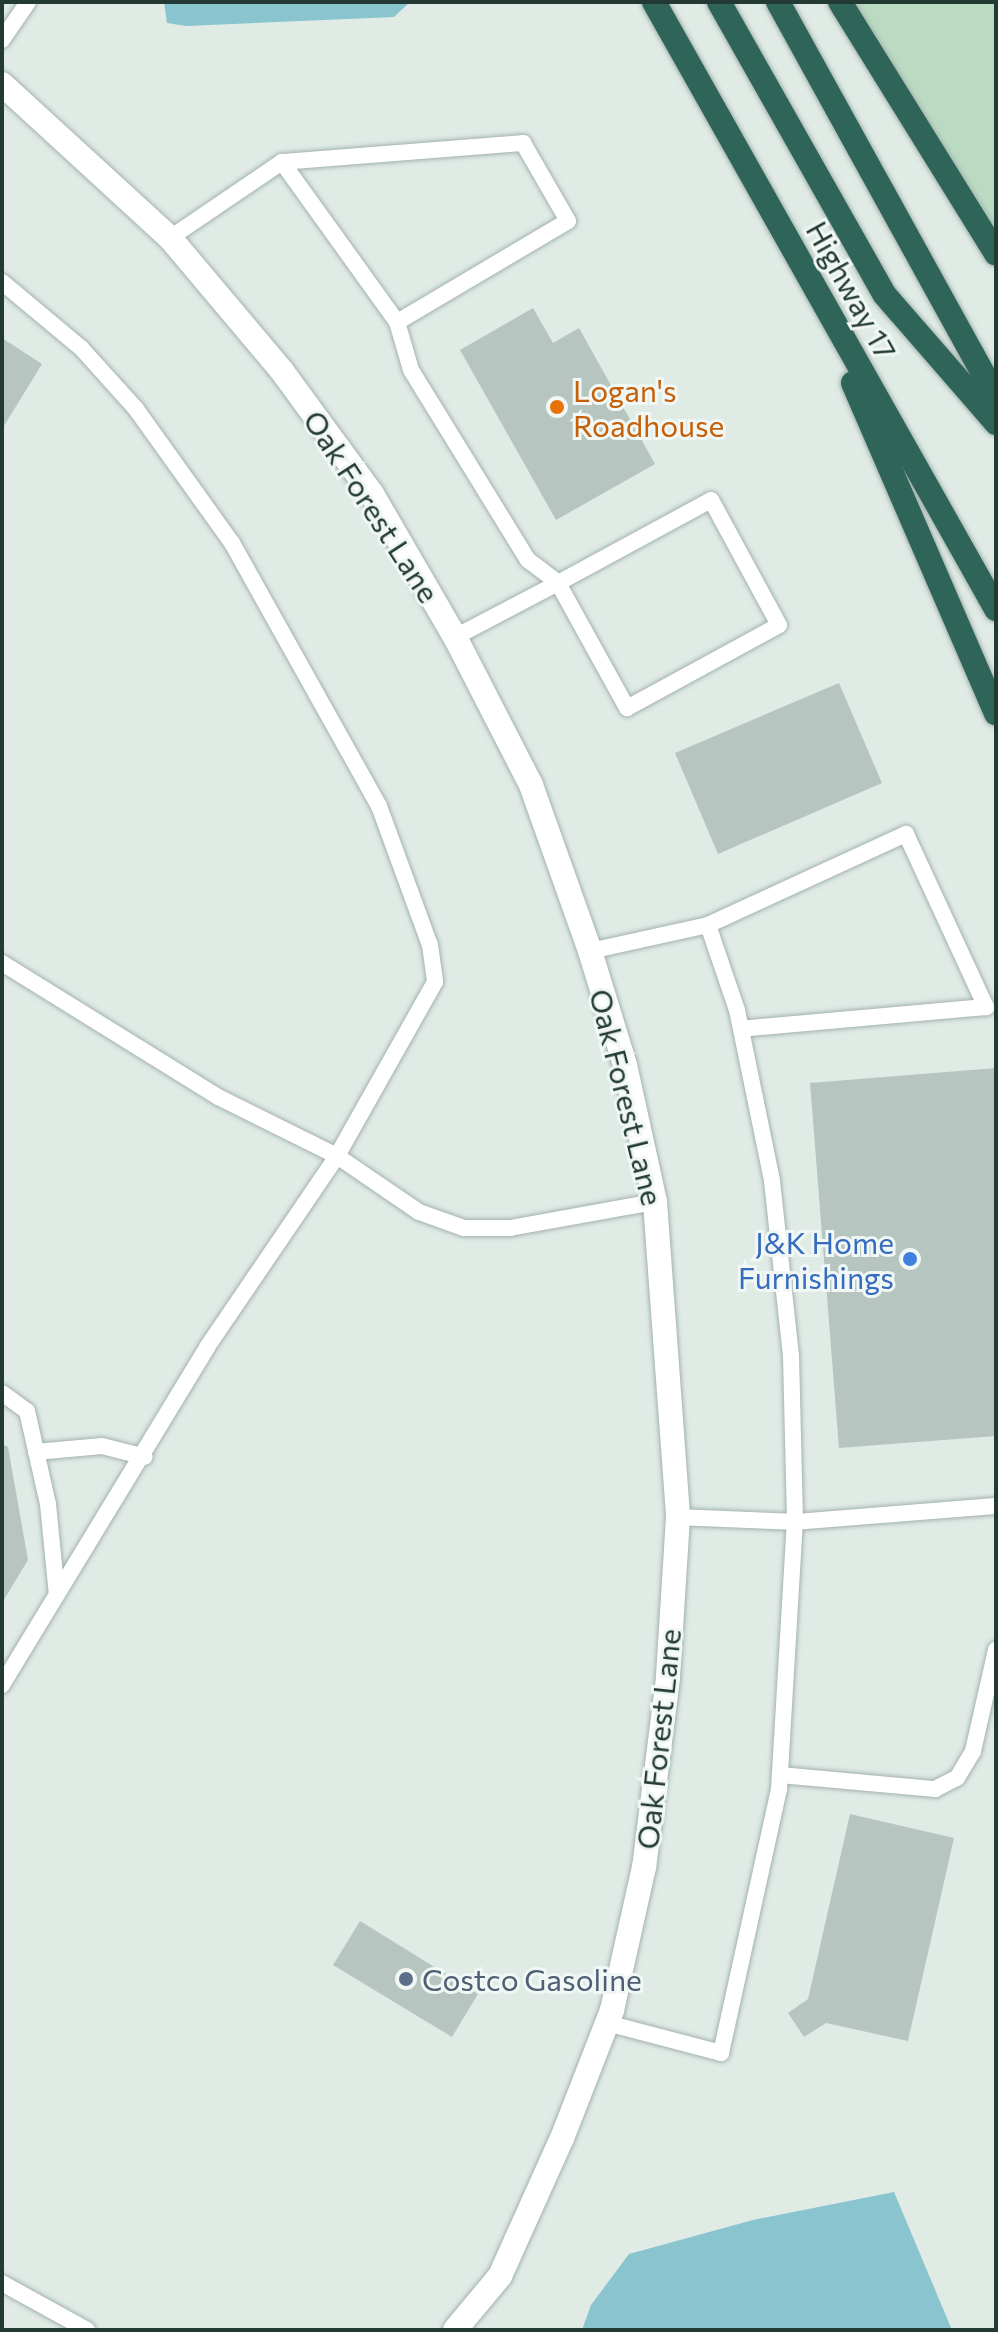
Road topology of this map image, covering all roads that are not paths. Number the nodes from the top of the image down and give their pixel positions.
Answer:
1 (28, 2) edge
2 (654, 2) edge
3 (719, 2) edge
4 (778, 2) edge
5 (840, 2) edge
6 (2, 40) edge
7 (2, 84) edge
8 (282, 162) junction
9 (170, 238) junction
10 (996, 254) edge
11 (803, 267) junction
12 (2, 282) edge
13 (397, 322) junction
14 (996, 397) edge
15 (996, 423) edge
16 (558, 583) junction
17 (996, 609) edge
18 (455, 637) junction
19 (996, 713) edge
20 (708, 925) junction
21 (590, 951) junction
22 (2, 963) edge
23 (741, 1029) junction
24 (337, 1156) junction
25 (655, 1202) junction
26 (2, 1393) edge
27 (36, 1452) junction
28 (145, 1457) junction
29 (996, 1506) edge
30 (678, 1517) junction
31 (795, 1522) junction
32 (57, 1595) junction
33 (996, 1650) edge
34 (2, 1685) edge
35 (780, 1775) junction
36 (607, 2023) junction
37 (500, 2276) junction
38 (2, 2283) edge
39 (87, 2330) edge
40 (455, 2330) edge
41 (478, 2330) edge

1 - 6 lane
2 - 11 highway, Highway 17
3 - 15 highway
4 - 14 highway
5 - 10 highway
7 - 9 street, Oak Forest Lane
8 - 9 lane
8 - 13 lane
8 - 13 lane
9 - 18 street, Oak Forest Lane
11 - 17 highway, Highway 17
11 - 19 highway
12 - 24 lane
13 - 16 lane
16 - 16 lane
16 - 18 lane
18 - 21 street, Oak Forest Lane
20 - 21 lane
20 - 23 lane
20 - 23 lane
21 - 25 street, Oak Forest Lane
22 - 24 lane
23 - 31 lane
24 - 25 lane
24 - 28 lane
25 - 30 street, Oak Forest Lane
26 - 27 lane
27 - 28 lane
27 - 32 lane
28 - 32 lane
29 - 31 lane
30 - 31 lane
30 - 36 street, Oak Forest Lane
31 - 35 lane
32 - 34 lane
33 - 35 lane
35 - 36 lane
36 - 37 street, Oak Forest Lane
37 - 40 street, Oak Forest Lane
37 - 41 street, Oak Forest Lane
38 - 39 lane

